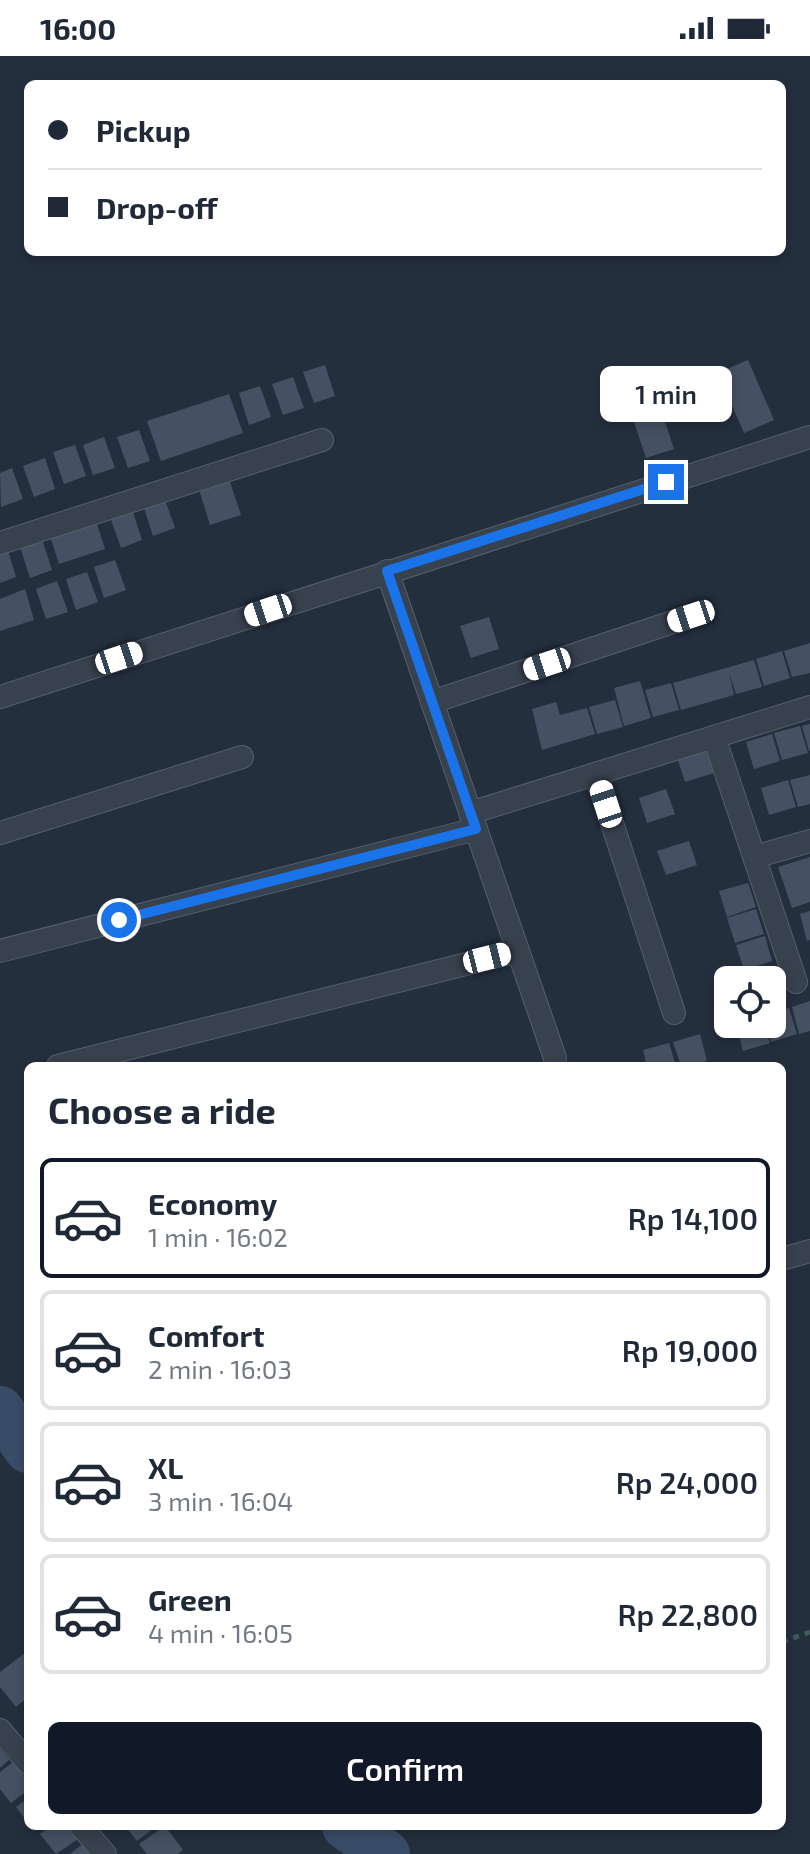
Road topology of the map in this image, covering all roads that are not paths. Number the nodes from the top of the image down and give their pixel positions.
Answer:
1 (810, 437) edge
2 (322, 440) dead end
3 (0, 543) edge
4 (387, 571) junction
5 (691, 616) dead end
6 (0, 697) edge
7 (432, 702) junction
8 (810, 707) edge
9 (714, 737) junction
10 (242, 757) dead end
11 (596, 774) junction
12 (473, 821) junction
13 (0, 833) edge
14 (810, 841) edge
15 (754, 857) junction
16 (0, 951) edge
17 (518, 951) junction
18 (796, 982) dead end
19 (674, 1013) dead end
20 (555, 1058) dead end
21 (74, 1062) edge
22 (810, 1251) edge
23 (786, 1258) edge
24 (0, 1730) edge
25 (24, 1758) edge
26 (84, 1830) edge
27 (105, 1854) edge

1 - 4 street
2 - 3 street
4 - 6 street
4 - 7 street
5 - 7 street
7 - 12 street
8 - 9 street
9 - 11 street
9 - 15 street
10 - 13 street
11 - 12 street
11 - 19 street
12 - 16 street
12 - 17 street
14 - 15 street
15 - 18 street
17 - 20 street
17 - 21 street
22 - 23 street
24 - 25 street
26 - 27 street

